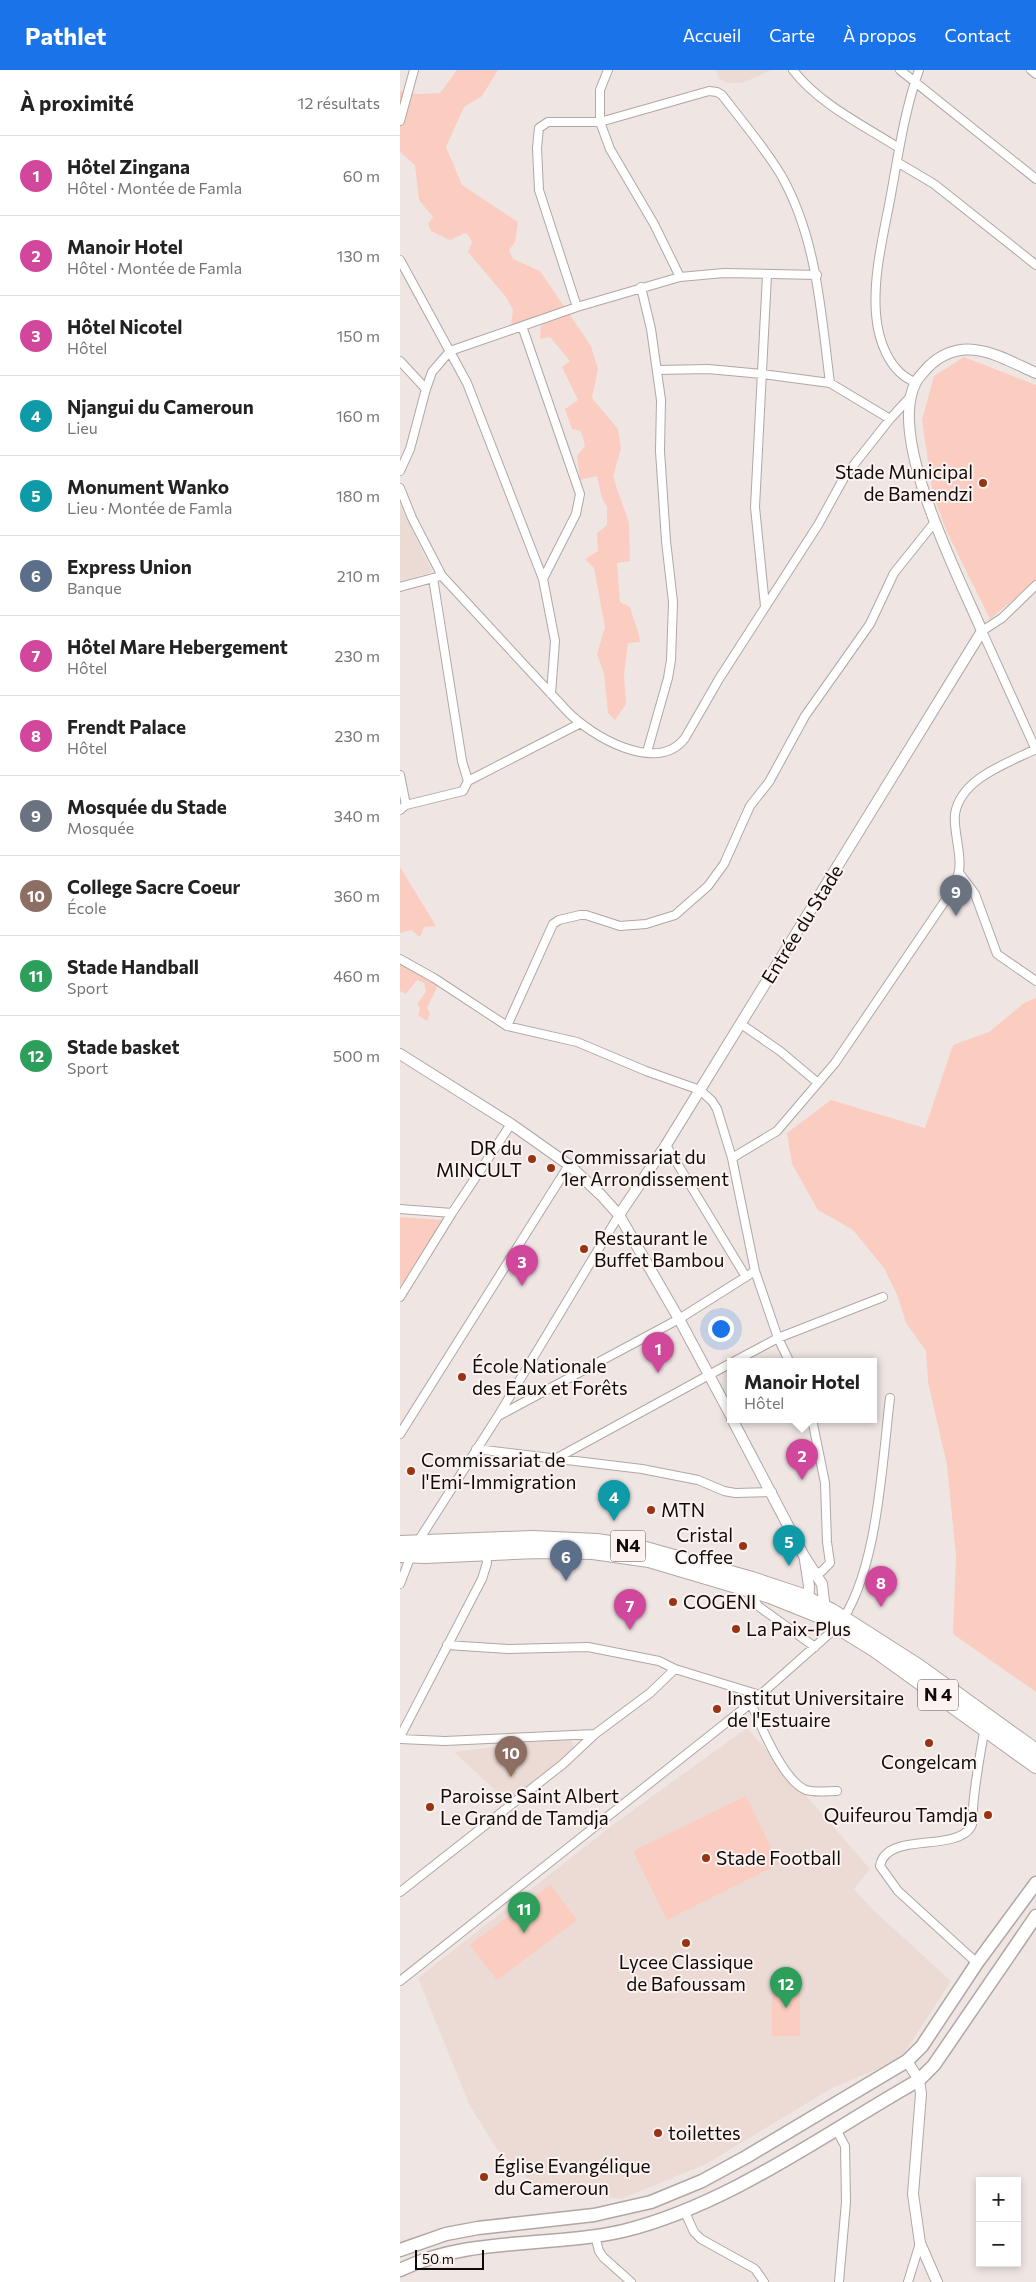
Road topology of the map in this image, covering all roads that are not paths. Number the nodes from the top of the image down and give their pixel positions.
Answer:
1 (414, 70) edge
2 (608, 70) edge
3 (793, 70) edge
4 (900, 70) edge
5 (919, 70) edge
6 (1031, 70) edge
7 (1036, 74) edge
8 (915, 82) junction
9 (400, 121) edge
10 (600, 122) junction
11 (899, 148) junction
12 (897, 162) junction
13 (1036, 179) edge
14 (400, 260) edge
15 (1036, 265) edge
16 (767, 275) junction
17 (816, 275) junction
18 (680, 276) junction
19 (641, 286) junction
20 (578, 307) junction
21 (522, 326) junction
22 (450, 351) junction
23 (400, 361) edge
24 (657, 370) junction
25 (1036, 373) edge
26 (762, 374) junction
27 (915, 382) junction
28 (830, 383) junction
29 (426, 389) junction
30 (912, 395) junction
31 (890, 419) junction
32 (400, 471) edge
33 (400, 488) edge
34 (934, 523) junction
35 (442, 576) junction
36 (433, 578) junction
37 (543, 579) junction
38 (1036, 585) edge
39 (400, 587) edge
40 (765, 606) junction
41 (982, 631) junction
42 (551, 694) junction
43 (579, 724) junction
44 (1036, 749) edge
45 (647, 752) junction
46 (400, 775) edge
47 (468, 781) junction
48 (403, 807) edge
49 (960, 874) junction
50 (400, 959) edge
51 (1036, 981) edge
52 (741, 1024) junction
53 (507, 1026) junction
54 (400, 1054) edge
55 (818, 1083) junction
56 (700, 1090) junction
57 (511, 1124) junction
58 (666, 1146) junction
59 (732, 1158) junction
60 (569, 1165) junction
61 (400, 1210) edge
62 (452, 1213) junction
63 (619, 1215) junction
64 (755, 1271) junction
65 (746, 1277) junction
66 (400, 1297) edge
67 (883, 1297) dead end
68 (679, 1319) junction
69 (778, 1338) junction
70 (741, 1358) edge
71 (788, 1358) edge
72 (727, 1365) edge
73 (709, 1375) junction
74 (890, 1398) dead end
75 (727, 1410) edge
76 (498, 1416) junction
77 (734, 1423) edge
78 (813, 1423) edge
79 (400, 1434) edge
80 (476, 1449) junction
81 (556, 1458) junction
82 (772, 1492) junction
83 (400, 1543) edge
84 (417, 1543) junction
85 (486, 1547) junction
86 (405, 1556) edge
87 (812, 1573) junction
88 (400, 1584) edge
89 (756, 1586) junction
90 (808, 1605) junction
91 (822, 1611) junction
92 (841, 1623) junction
93 (447, 1645) junction
94 (815, 1647) junction
95 (675, 1669) junction
96 (760, 1696) junction
97 (751, 1702) junction
98 (986, 1722) junction
99 (595, 1734) junction
100 (400, 1738) edge
101 (1036, 1751) edge
102 (1036, 1766) edge
103 (837, 1790) dead end
104 (1036, 1883) edge
105 (400, 1892) edge
106 (1036, 1916) edge
107 (977, 1963) junction
108 (400, 1981) edge
109 (907, 2061) junction
110 (919, 2080) junction
111 (836, 2128) junction
112 (684, 2210) junction
113 (595, 2236) junction
114 (920, 2242) junction
115 (400, 2250) edge
116 (400, 2269) edge
117 (631, 2282) edge
118 (764, 2282) edge
119 (839, 2282) edge
120 (908, 2282) edge
121 (936, 2282) edge

1 - 9 street
2 - 10 street
3 - 11 street
4 - 8 street
5 - 8 street
6 - 7 street
8 - 11 street
8 - 13 street
10 - 17 street
10 - 18 street
10 - 20 street
11 - 12 street
12 - 15 street
12 - 27 street
14 - 22 street
16 - 17 street
16 - 18 street
16 - 26 street
17 - 28 street
18 - 19 street
19 - 20 street
19 - 24 street
20 - 21 street
21 - 22 street
21 - 37 street
22 - 29 street
22 - 37 street
23 - 29 street
24 - 26 street
24 - 45 street
25 - 27 street
26 - 28 street
26 - 40 street
27 - 30 street
28 - 31 street
29 - 32 street
30 - 31 street
30 - 34 street
31 - 40 street
33 - 35 street
34 - 41 street
34 - 53 street
35 - 36 street
35 - 42 street
36 - 39 street
36 - 47 street
37 - 42 street
38 - 41 street
40 - 45 street
41 - 44 street
41 - 52 street, Entrée du Stade
42 - 43 street
43 - 45 street
43 - 47 street
44 - 49 street
46 - 48 street
47 - 48 street
49 - 51 street
49 - 55 street
50 - 53 street
52 - 55 street
52 - 56 street, Entrée du Stade
53 - 56 street
54 - 57 street
55 - 59 street
56 - 58 street, Entrée du Stade
56 - 59 street
57 - 60 street
57 - 62 street
58 - 63 street, Entrée du Stade
58 - 65 street
59 - 64 street
60 - 63 street
60 - 79 street
61 - 62 street
62 - 66 street
63 - 68 street
63 - 76 street
64 - 65 street
64 - 69 street
65 - 68 street
67 - 69 street
68 - 73 street
68 - 76 street
69 - 70 street
69 - 71 street
72 - 73 street
73 - 75 street
73 - 81 street
74 - 92 street
76 - 80 street
77 - 82 street
78 - 87 street
80 - 81 street
80 - 84 street
81 - 82 street
82 - 87 street
83 - 84 highway, N4
84 - 85 highway, N4
84 - 86 street
85 - 86 highway, N4
85 - 89 highway, N4
85 - 93 street
86 - 88 street
87 - 90 street
87 - 91 street
89 - 90 highway, N4
89 - 94 street
90 - 91 highway, N4
91 - 92 highway, N4
92 - 94 street
92 - 98 highway, N 4
93 - 95 street
93 - 100 street
94 - 96 street
95 - 96 street
95 - 99 street
96 - 97 street
97 - 103 street
97 - 108 street
98 - 101 highway, N 4
98 - 102 highway, N 4
98 - 107 street
99 - 100 street
99 - 105 street
104 - 107 main road
106 - 110 main road
107 - 109 main road
109 - 110 street
109 - 115 main road
110 - 111 main road
110 - 114 street
111 - 112 main road
111 - 119 street
112 - 113 main road
112 - 118 street
113 - 116 main road
113 - 117 street
114 - 120 street
114 - 121 street

